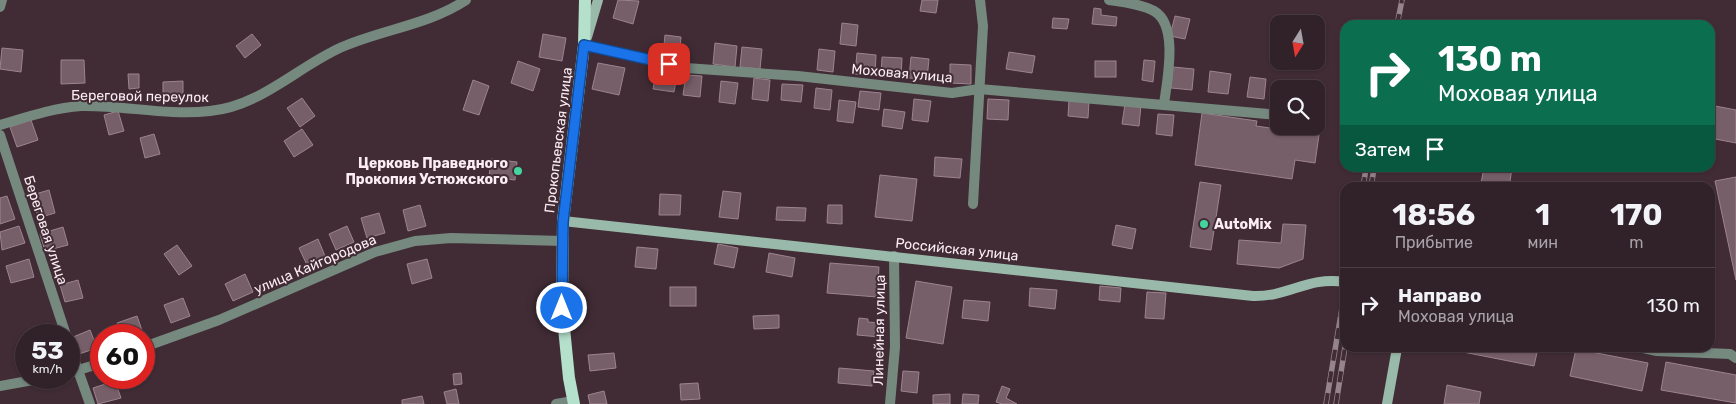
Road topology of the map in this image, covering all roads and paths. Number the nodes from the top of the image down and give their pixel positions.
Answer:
1 (2, 0) edge
2 (466, 0) edge
3 (585, 0) edge
4 (598, 0) edge
5 (980, 0) edge
6 (1109, 0) edge
7 (0, 7) edge
8 (584, 45) junction
9 (979, 89) junction
10 (1164, 104) junction
11 (1270, 114) edge
12 (0, 125) edge
13 (0, 134) edge
14 (973, 204) dead end
15 (563, 222) junction
16 (563, 241) junction
17 (894, 256) junction
18 (1340, 281) edge
19 (62, 324) edge
20 (155, 343) edge
21 (1396, 352) edge
22 (1715, 352) edge
23 (1734, 352) edge
24 (15, 383) edge
25 (80, 385) edge
26 (0, 386) edge
27 (574, 403) edge
28 (90, 404) edge
29 (556, 404) edge
30 (890, 404) edge
31 (1387, 404) edge

1 - 7 street
2 - 12 street, Береговой переулок
3 - 8 main road
4 - 8 main road, Прокопьевская улица
5 - 9 street
6 - 10 street
8 - 9 street, Моховая улица
8 - 15 main road, Прокопьевская улица
9 - 10 street, Моховая улица
9 - 14 street
10 - 11 street, Моховая улица
13 - 19 street, Береговая улица
15 - 16 main road, Прокопьевская улица
15 - 17 main road, Российская улица
16 - 20 street, улица Кайгородова
16 - 27 main road, Прокопьевская улица
17 - 18 main road, Российская улица
17 - 30 street, Линейная улица
21 - 31 main road
22 - 23 street
24 - 26 street
25 - 28 street
27 - 29 street

